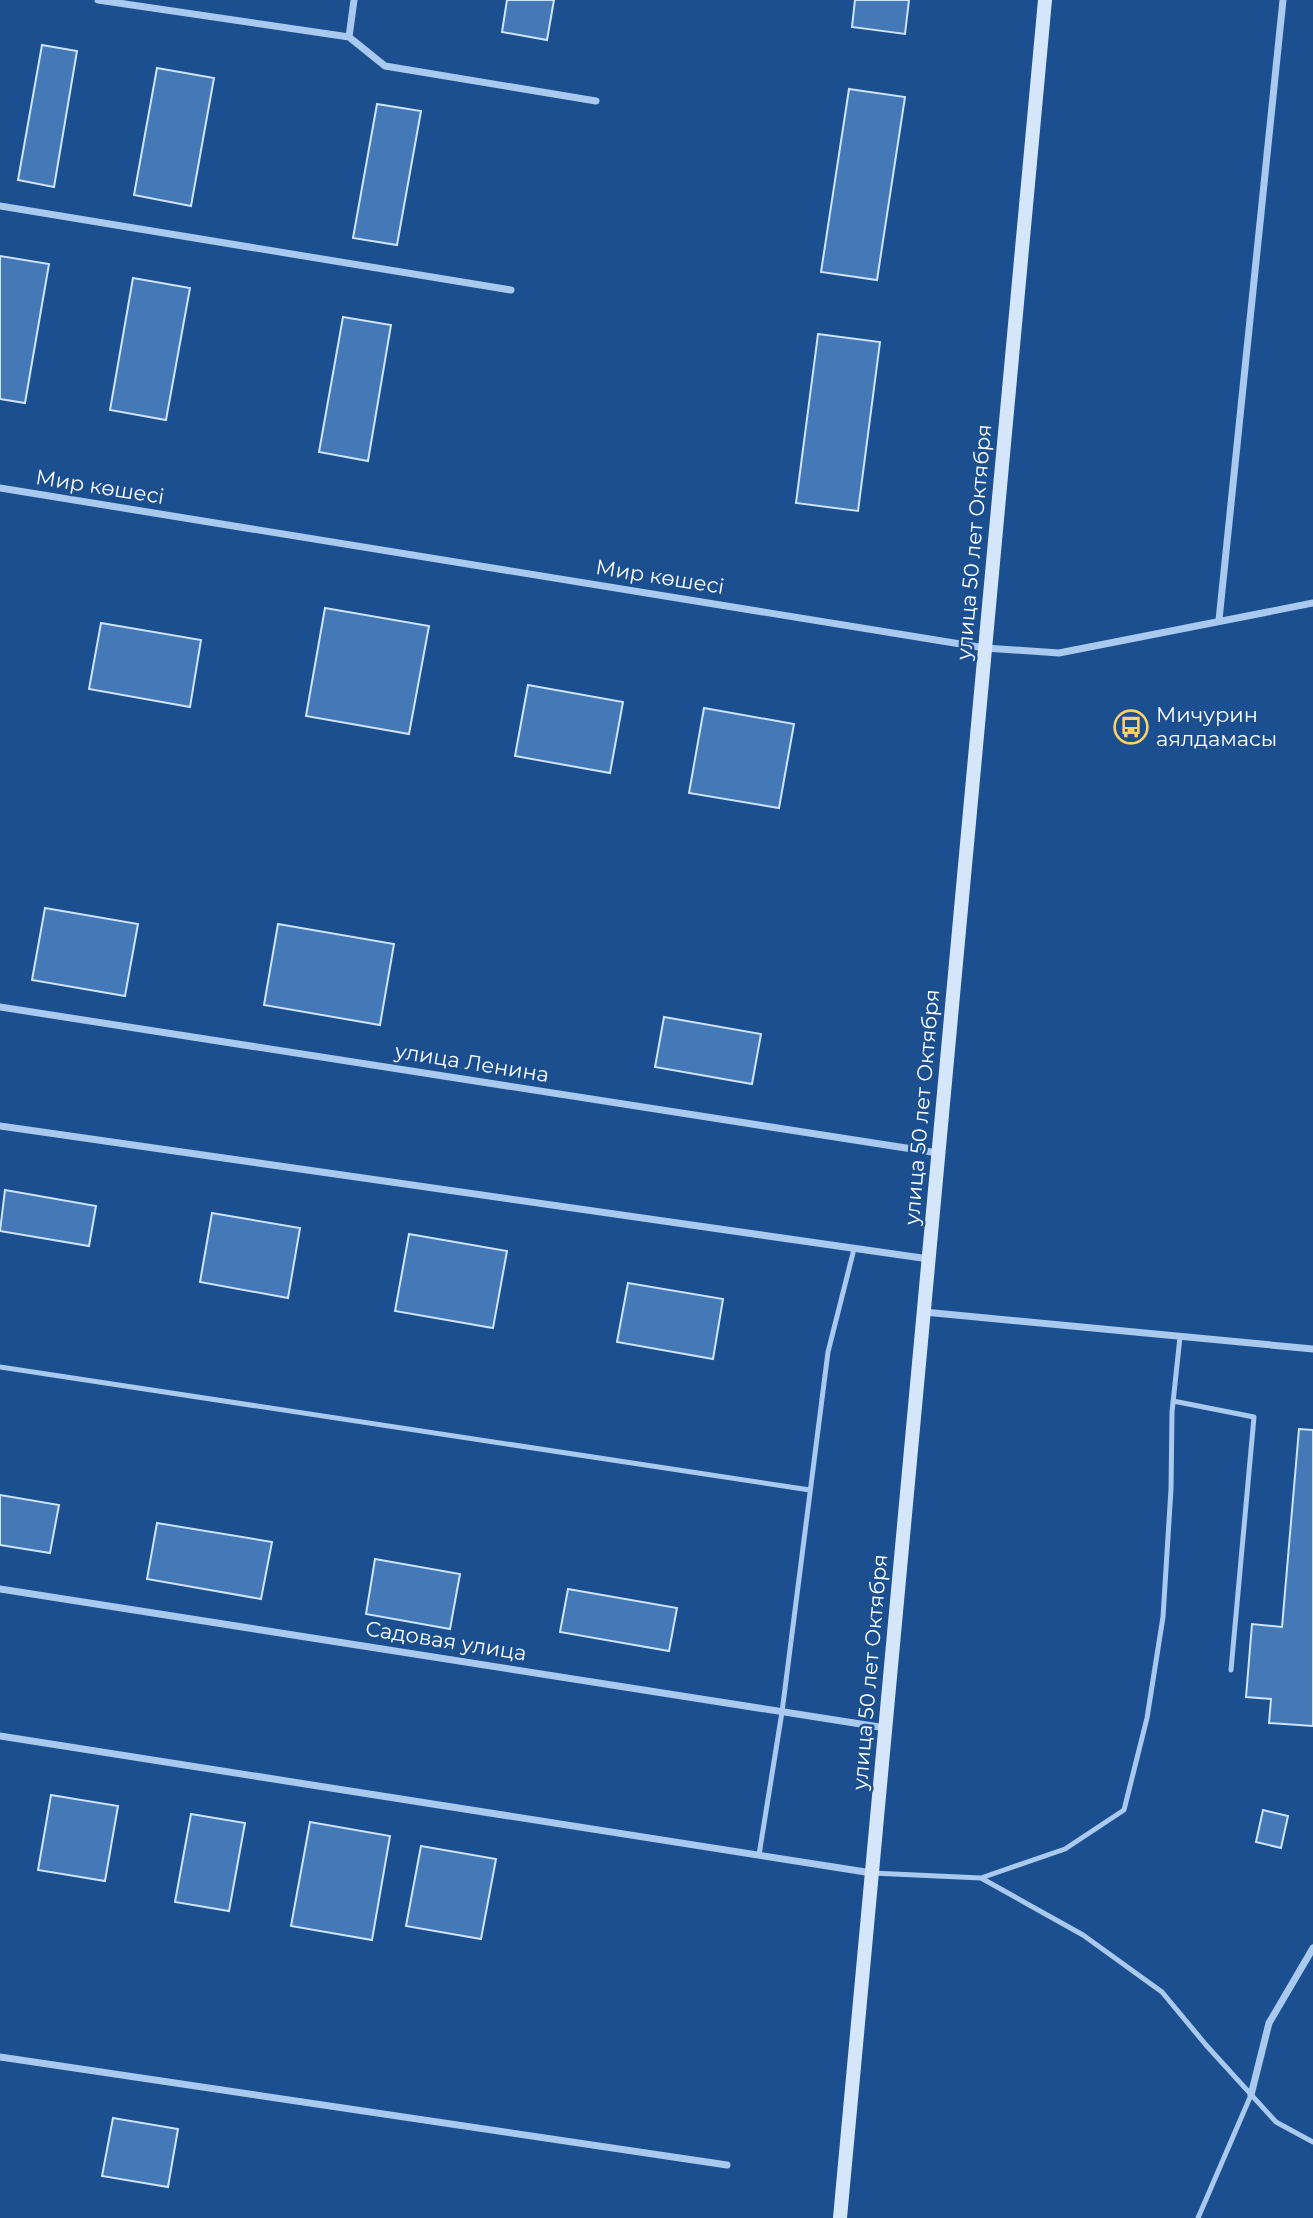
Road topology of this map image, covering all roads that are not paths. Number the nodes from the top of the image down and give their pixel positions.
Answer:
1 (98, 0) edge
2 (354, 0) edge
3 (1045, 0) edge
4 (1283, 0) edge
5 (349, 37) junction
6 (596, 102) dead end
7 (0, 206) edge
8 (511, 290) dead end
9 (0, 488) edge
10 (1313, 603) edge
11 (1219, 620) junction
12 (985, 648) junction
13 (0, 1007) edge
14 (0, 1126) edge
15 (939, 1153) junction
16 (854, 1249) junction
17 (929, 1259) junction
18 (924, 1312) junction
19 (1180, 1337) junction
20 (1313, 1349) edge
21 (0, 1367) edge
22 (1174, 1401) junction
23 (810, 1490) junction
24 (0, 1589) edge
25 (1231, 1670) dead end
26 (782, 1712) junction
27 (887, 1728) junction
28 (0, 1736) edge
29 (760, 1855) junction
30 (872, 1872) junction
31 (981, 1878) junction
32 (1313, 1948) edge
33 (0, 2057) edge
34 (1251, 2095) junction
35 (1313, 2142) edge
36 (727, 2165) dead end
37 (840, 2218) edge
38 (1198, 2218) edge

1 - 5 street
2 - 5 street
3 - 12 main road, улица 50 лет Октября
4 - 11 street
5 - 6 street
7 - 8 street
9 - 12 street, Мир көшесі
10 - 11 street, Мир көшесі
11 - 12 street, Мир көшесі
12 - 15 main road, улица 50 лет Октября
13 - 15 street, улица Ленина
14 - 16 street
15 - 17 main road, улица 50 лет Октября
16 - 17 street
16 - 23 lane
17 - 18 main road, улица 50 лет Октября
18 - 19 street
18 - 27 main road, улица 50 лет Октября
19 - 20 street
19 - 22 lane
21 - 23 lane
22 - 25 lane
22 - 31 lane
23 - 26 lane
24 - 26 street, Садовая улица
26 - 27 street, Садовая улица
26 - 29 lane
27 - 30 main road, улица 50 лет Октября
28 - 29 street
29 - 30 street
30 - 31 lane
30 - 37 main road, улица 50 лет Октября
31 - 34 lane
32 - 34 street
33 - 36 street
34 - 35 lane
34 - 38 lane

